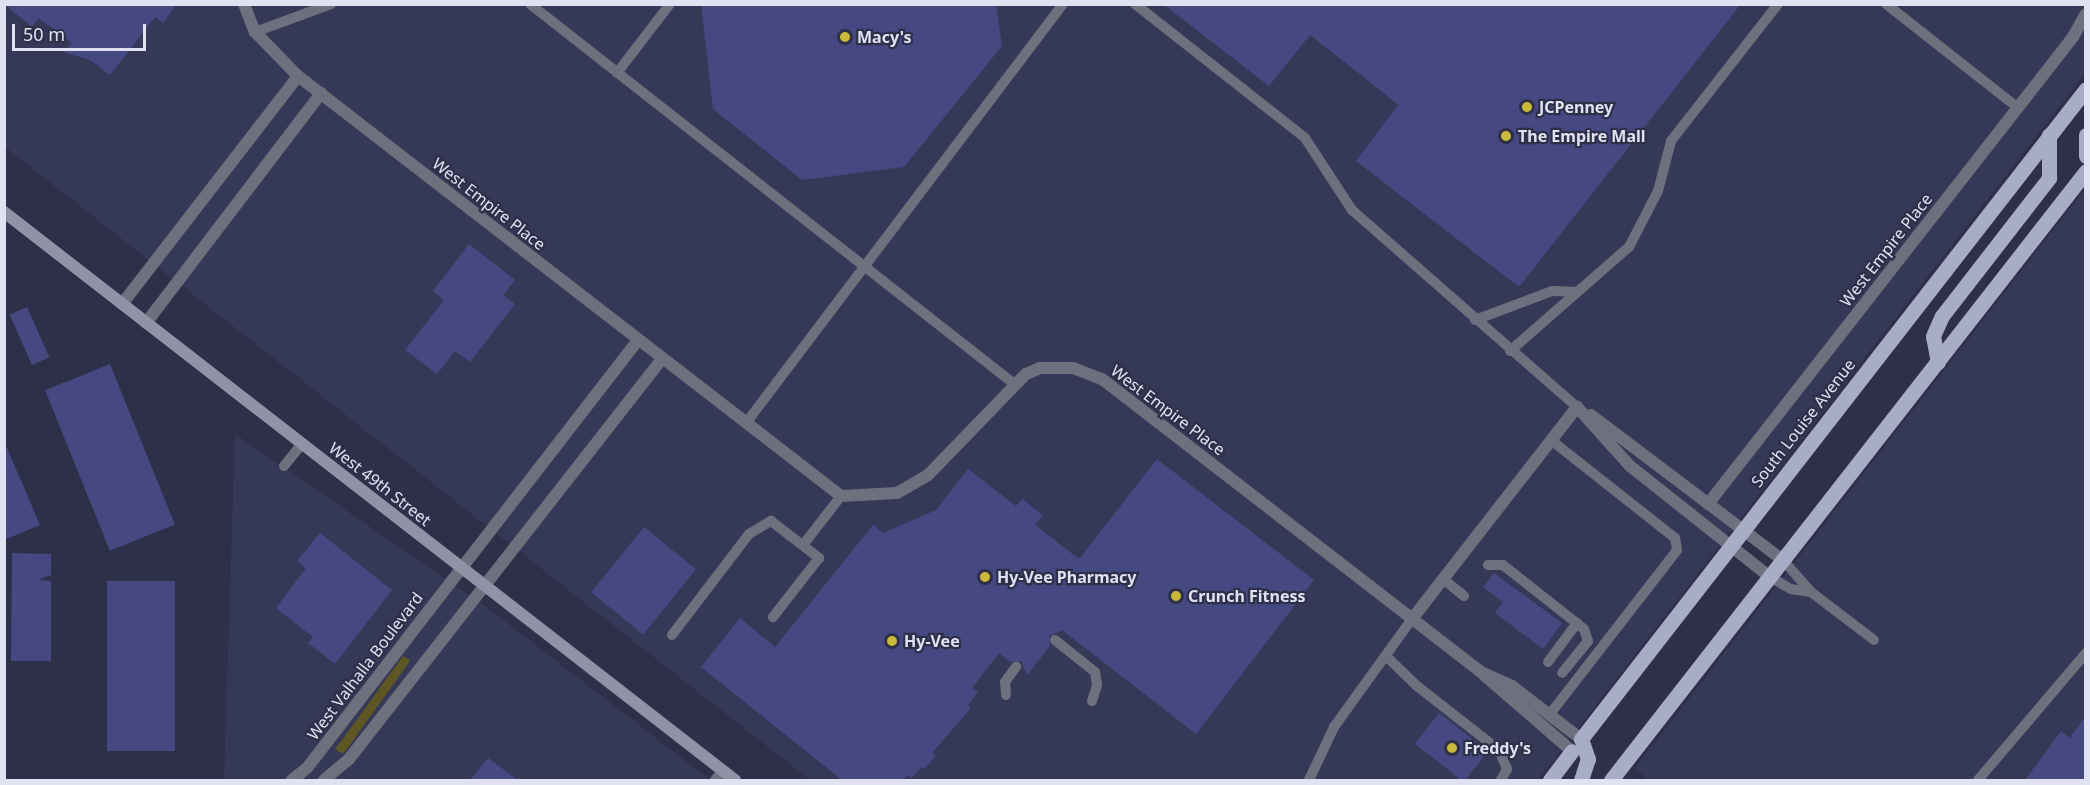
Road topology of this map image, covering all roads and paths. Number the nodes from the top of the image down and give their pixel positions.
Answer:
1 (244, 4) edge
2 (331, 4) edge
3 (530, 4) edge
4 (670, 4) edge
5 (1063, 4) edge
6 (1134, 4) edge
7 (1778, 4) edge
8 (1886, 4) edge
9 (2085, 14) edge
10 (255, 32) junction
11 (617, 73) junction
12 (298, 76) junction
13 (2085, 89) edge
14 (321, 93) junction
15 (2018, 108) junction
16 (2049, 135) junction
17 (2085, 135) edge
18 (2085, 156) edge
19 (2085, 171) edge
20 (4, 212) edge
21 (862, 264) junction
22 (1575, 292) junction
23 (122, 304) junction
24 (1475, 320) junction
25 (146, 323) junction
26 (638, 340) junction
27 (1510, 351) junction
28 (662, 359) junction
29 (1938, 362) junction
30 (1013, 383) junction
31 (1577, 406) junction
32 (746, 423) junction
33 (1551, 440) junction
34 (302, 444) junction
35 (284, 466) dead end
36 (841, 496) junction
37 (1708, 504) junction
38 (1744, 530) junction
39 (803, 545) junction
40 (1731, 547) junction
41 (1783, 560) junction
42 (1488, 566) dead end
43 (460, 567) junction
44 (1770, 577) junction
45 (1443, 579) junction
46 (483, 585) junction
47 (1811, 592) junction
48 (1464, 596) dead end
49 (773, 617) dead end
50 (1412, 620) junction
51 (1577, 623) junction
52 (672, 635) dead end
53 (1055, 640) dead end
54 (1874, 640) dead end
55 (2085, 653) edge
56 (1386, 656) junction
57 (1548, 662) dead end
58 (1016, 667) dead end
59 (1483, 673) junction
60 (1562, 673) dead end
61 (1006, 695) dead end
62 (1092, 701) dead end
63 (1550, 714) junction
64 (1577, 745) junction
65 (719, 776) edge
66 (330, 779) edge
67 (1614, 779) edge
68 (292, 780) edge
69 (735, 780) edge
70 (1309, 780) edge
71 (1501, 780) edge
72 (1550, 780) edge
73 (1581, 780) edge
74 (1978, 780) edge

1 - 10 street, West Empire Place
2 - 10 lane
3 - 11 lane
4 - 11 lane
5 - 21 lane
6 - 24 lane
7 - 22 lane
8 - 15 lane
9 - 15 street, West Empire Place
10 - 12 street, West Empire Place
11 - 21 lane
12 - 14 street, West Empire Place
12 - 23 street
13 - 16 main road, South Louise Avenue
14 - 25 street
14 - 26 street, West Empire Place
15 - 37 street, West Empire Place
16 - 29 main road
16 - 38 main road, South Louise Avenue
17 - 18 main road
19 - 29 main road
20 - 23 main road, West 49th Street
21 - 30 lane
21 - 32 lane
22 - 24 lane
22 - 27 lane
23 - 25 main road, West 49th Street
24 - 27 lane
25 - 34 main road, West 49th Street
26 - 28 street, West Empire Place
26 - 43 street
27 - 31 lane
28 - 32 street, West Empire Place
28 - 46 street
29 - 41 main road
30 - 36 street, West Empire Place
30 - 50 street, West Empire Place
31 - 33 street
31 - 37 street
31 - 40 street
32 - 36 street, West Empire Place
33 - 45 street
33 - 63 lane
34 - 35 lane
34 - 43 main road, West 49th Street
36 - 39 lane
37 - 38 street
38 - 40 main road, South Louise Avenue
38 - 41 street
39 - 49 lane
39 - 52 lane
40 - 44 street
40 - 64 main road, South Louise Avenue
41 - 44 main road
41 - 47 lane
42 - 51 lane
43 - 46 main road, West 49th Street
43 - 68 street, West Valhalla Boulevard
44 - 47 lane
44 - 67 main road
45 - 48 lane
45 - 50 street
46 - 65 main road, West 49th Street
46 - 66 street
47 - 54 lane
50 - 56 lane
50 - 59 street, West Empire Place
51 - 57 lane
51 - 60 lane
53 - 62 lane
55 - 74 lane
56 - 70 lane
56 - 71 lane
58 - 61 lane
59 - 63 street, West Empire Place
59 - 64 street, West Empire Place
63 - 64 street, West Empire Place
64 - 72 main road, South Louise Avenue
64 - 73 main road
65 - 69 main road, West 49th Street

